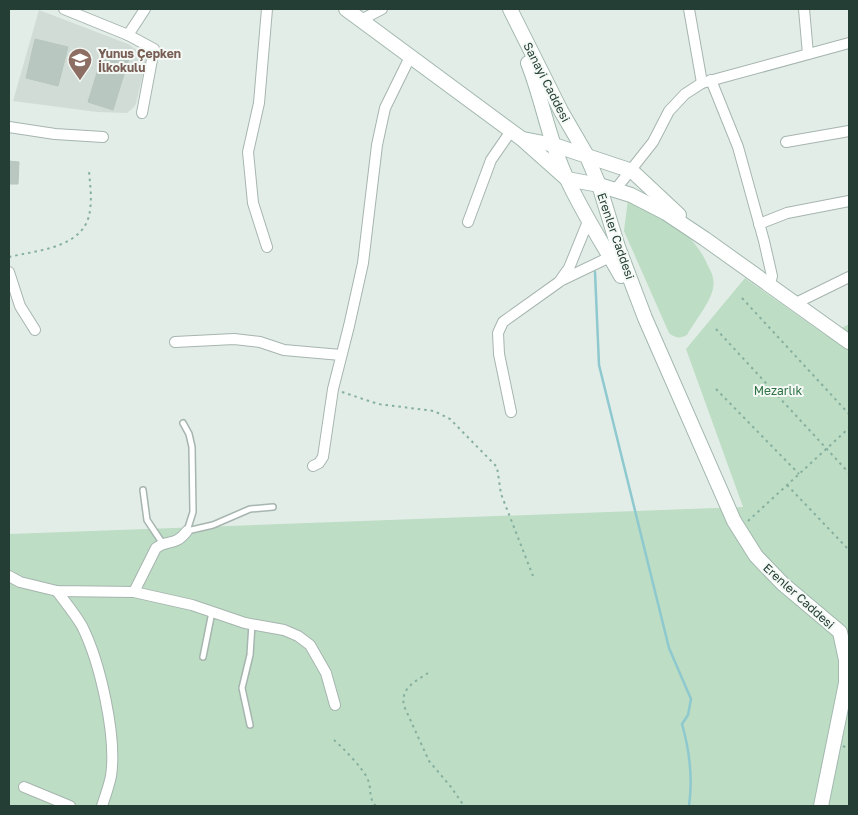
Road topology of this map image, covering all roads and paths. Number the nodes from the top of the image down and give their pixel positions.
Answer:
1 (64, 9) edge
2 (145, 9) edge
3 (267, 9) edge
4 (346, 9) edge
5 (382, 9) edge
6 (509, 9) edge
7 (689, 9) edge
8 (804, 9) edge
9 (361, 20) junction
10 (128, 35) junction
11 (849, 43) edge
12 (808, 54) junction
13 (410, 57) junction
14 (707, 81) junction
15 (142, 112) dead end
16 (9, 127) edge
17 (849, 131) edge
18 (517, 135) junction
19 (103, 137) dead end
20 (786, 142) dead end
21 (554, 145) junction
22 (586, 154) junction
23 (632, 170) junction
24 (89, 171) dead end
25 (567, 179) junction
26 (599, 185) junction
27 (615, 190) junction
28 (849, 201) edge
29 (607, 211) junction
30 (589, 219) junction
31 (468, 222) dead end
32 (759, 224) junction
33 (705, 239) junction
34 (267, 247) dead end
35 (9, 257) edge
36 (610, 257) junction
37 (9, 272) edge
38 (849, 277) edge
39 (559, 282) junction
40 (769, 286) junction
41 (742, 298) dead end
42 (794, 304) junction
43 (645, 318) junction
44 (716, 329) dead end
45 (35, 330) dead end
46 (175, 342) dead end
47 (849, 342) edge
48 (341, 355) junction
49 (333, 389) junction
50 (716, 389) dead end
51 (511, 412) dead end
52 (849, 414) edge
53 (183, 423) dead end
54 (849, 428) edge
55 (827, 449) junction
56 (313, 466) dead end
57 (849, 473) edge
58 (799, 474) junction
59 (787, 485) junction
60 (143, 490) dead end
61 (273, 506) dead end
62 (738, 529) junction
63 (188, 531) junction
64 (163, 544) junction
65 (849, 550) edge
66 (9, 576) edge
67 (533, 576) dead end
68 (57, 591) junction
69 (134, 592) junction
70 (212, 612) junction
71 (252, 624) junction
72 (844, 632) edge
73 (203, 658) dead end
74 (428, 674) dead end
75 (335, 705) dead end
76 (250, 726) dead end
77 (334, 740) dead end
78 (24, 787) dead end
79 (70, 806) edge
80 (102, 806) edge
81 (376, 806) edge
82 (464, 806) edge
83 (821, 806) edge

1 - 10 street
2 - 10 street
3 - 34 street
4 - 9 main road
5 - 9 street
6 - 21 main road, Sanayi Caddesi
6 - 22 main road, Sanayi Caddesi
7 - 14 street
8 - 12 street
9 - 13 main road
10 - 15 street
11 - 12 street
12 - 14 street
13 - 18 main road
13 - 48 street
14 - 23 street
14 - 32 street
16 - 19 street
17 - 20 street
18 - 21 main road
18 - 25 main road
18 - 31 street
21 - 22 main road
21 - 25 main road, Sanayi Caddesi
22 - 23 main road
22 - 26 main road, Erenler Caddesi
23 - 27 street
23 - 33 main road
24 - 35 path
25 - 26 main road
25 - 30 main road, Erenler Caddesi
26 - 27 main road
26 - 29 main road, Erenler Caddesi
27 - 29 main road
27 - 33 main road
28 - 32 street
29 - 43 main road, Erenler Caddesi
30 - 36 main road, Erenler Caddesi
30 - 39 street
32 - 40 street
33 - 40 main road
36 - 39 street
36 - 43 main road, Erenler Caddesi
37 - 45 street
38 - 42 street
39 - 51 street
40 - 42 main road
41 - 52 path
42 - 47 main road
43 - 62 main road, Erenler Caddesi
44 - 55 path
46 - 48 street
48 - 49 street
49 - 56 street
49 - 67 path
50 - 58 path
53 - 63 lane
54 - 55 path
55 - 57 path
55 - 58 path
58 - 59 path
59 - 62 path
59 - 65 path
60 - 64 lane
61 - 63 lane
62 - 72 main road, Erenler Caddesi
63 - 64 street
64 - 69 street
66 - 68 street
68 - 69 street
68 - 80 street
69 - 70 street
70 - 71 street
70 - 73 lane
71 - 75 street
71 - 76 lane
72 - 83 main road, Erenler Caddesi
74 - 82 path
77 - 81 path
78 - 79 street

